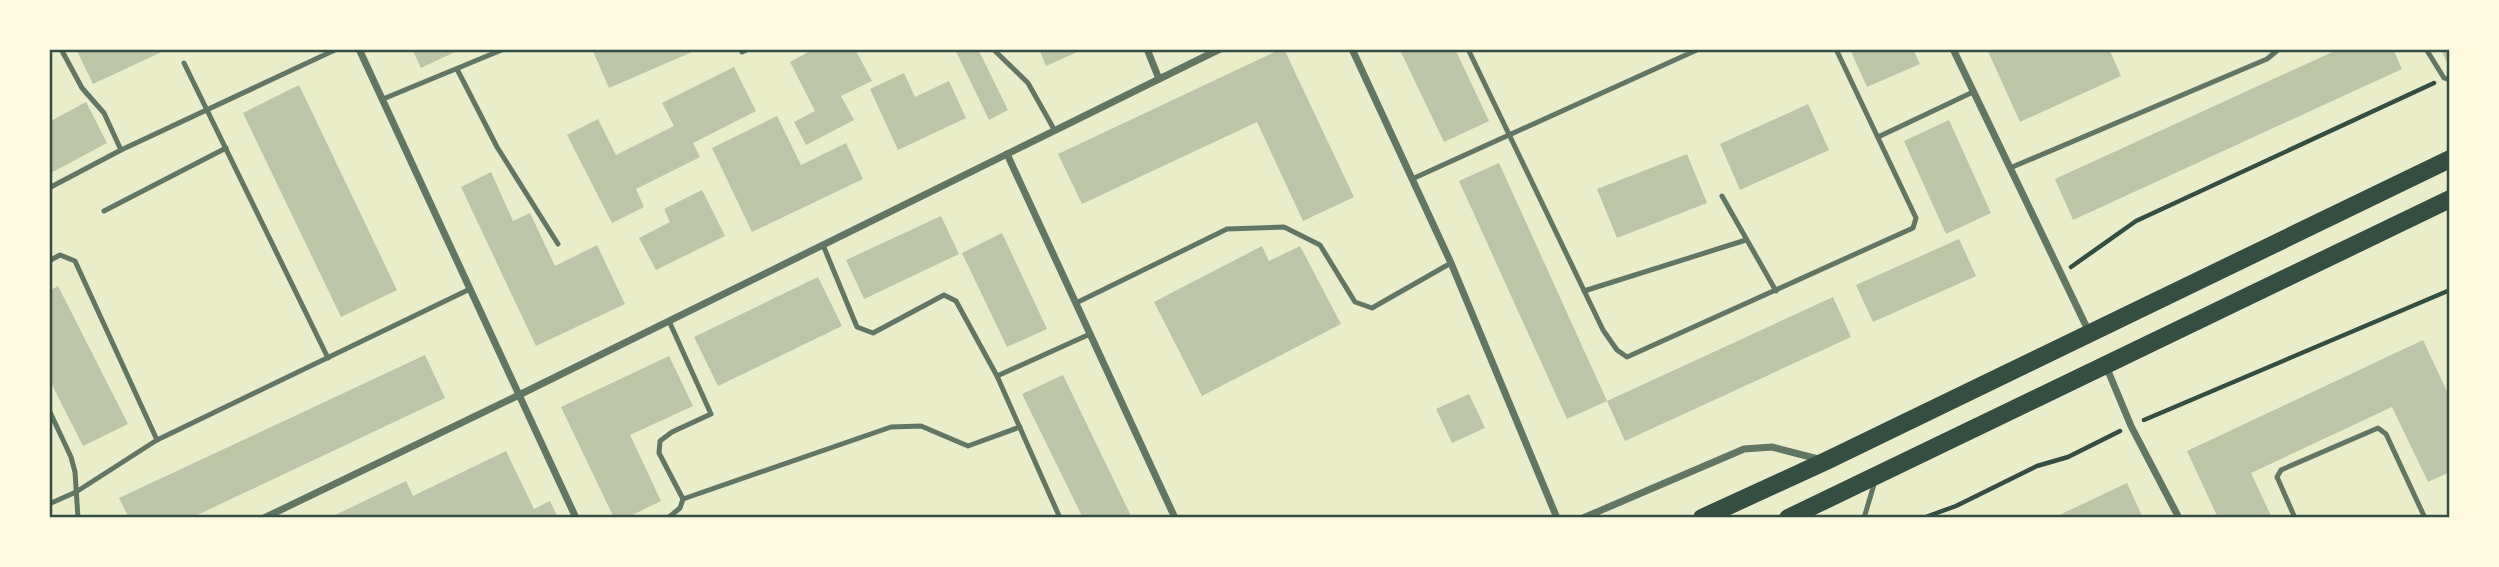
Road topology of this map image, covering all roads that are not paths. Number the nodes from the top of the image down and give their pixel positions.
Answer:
1 (61, 49) edge
2 (337, 49) edge
3 (359, 49) edge
4 (504, 49) edge
5 (749, 49) edge
6 (993, 49) edge
7 (1147, 49) edge
8 (1220, 49) edge
9 (1352, 49) edge
10 (1468, 49) edge
11 (1699, 49) edge
12 (1836, 49) edge
13 (1953, 49) edge
14 (2279, 49) edge
15 (2427, 49) edge
16 (742, 52) dead end
17 (184, 63) dead end
18 (457, 69) junction
19 (1159, 79) junction
20 (2447, 79) edge
21 (1973, 92) junction
22 (383, 99) junction
23 (207, 109) junction
24 (1055, 131) junction
25 (1509, 135) junction
26 (1878, 137) junction
27 (226, 148) junction
28 (121, 150) junction
29 (1007, 154) junction
30 (2450, 159) edge
31 (2010, 168) junction
32 (1412, 179) junction
33 (49, 188) edge
34 (1722, 196) dead end
35 (2450, 199) edge
36 (104, 211) dead end
37 (1746, 240) junction
38 (558, 244) dead end
39 (822, 246) junction
40 (49, 261) edge
41 (1451, 263) junction
42 (470, 289) junction
43 (1584, 291) junction
44 (1776, 291) junction
45 (1076, 303) junction
46 (669, 321) junction
47 (2089, 332) junction
48 (1090, 334) junction
49 (328, 358) junction
50 (2106, 365) junction
51 (997, 376) junction
52 (519, 395) junction
53 (49, 410) edge
54 (1020, 427) junction
55 (157, 440) junction
56 (1826, 461) junction
57 (1877, 475) junction
58 (76, 492) junction
59 (683, 499) junction
60 (49, 505) edge
61 (78, 518) edge
62 (264, 518) edge
63 (576, 518) edge
64 (668, 518) edge
65 (1060, 518) edge
66 (1175, 518) edge
67 (1557, 518) edge
68 (1583, 518) edge
69 (1702, 518) edge
70 (1788, 518) edge
71 (1864, 518) edge
72 (2179, 518) edge
73 (2295, 518) edge
74 (2425, 518) edge

1 - 28 lane
2 - 23 lane
3 - 22 street
4 - 18 lane
5 - 16 lane
6 - 24 lane
7 - 19 street
8 - 19 street
9 - 32 street
10 - 25 lane
11 - 25 lane
12 - 26 lane
13 - 21 street
14 - 31 lane
15 - 20 lane
17 - 23 lane
18 - 22 lane
18 - 38 lane
19 - 24 street
21 - 26 lane
21 - 31 street
22 - 42 street
23 - 27 lane
23 - 28 lane
24 - 29 street
25 - 32 lane
25 - 43 lane
26 - 44 lane
27 - 36 lane
27 - 49 lane
28 - 33 lane
29 - 39 street
29 - 45 street
30 - 47 main road
31 - 47 street
32 - 41 street
34 - 37 lane
35 - 50 main road
37 - 43 lane
37 - 44 lane
39 - 46 street
39 - 51 lane
40 - 55 lane
41 - 45 lane
41 - 67 street
42 - 49 lane
42 - 52 street
43 - 44 lane
45 - 48 street
46 - 52 street
46 - 59 lane
47 - 56 main road
48 - 51 lane
48 - 66 street
49 - 55 lane
50 - 57 main road
50 - 72 street
51 - 54 lane
52 - 62 street
52 - 63 street
53 - 58 lane
54 - 59 lane
54 - 65 lane
55 - 58 lane
56 - 68 street
56 - 69 main road
57 - 70 main road
57 - 71 lane
58 - 60 lane
58 - 61 lane
59 - 64 lane
73 - 74 lane

